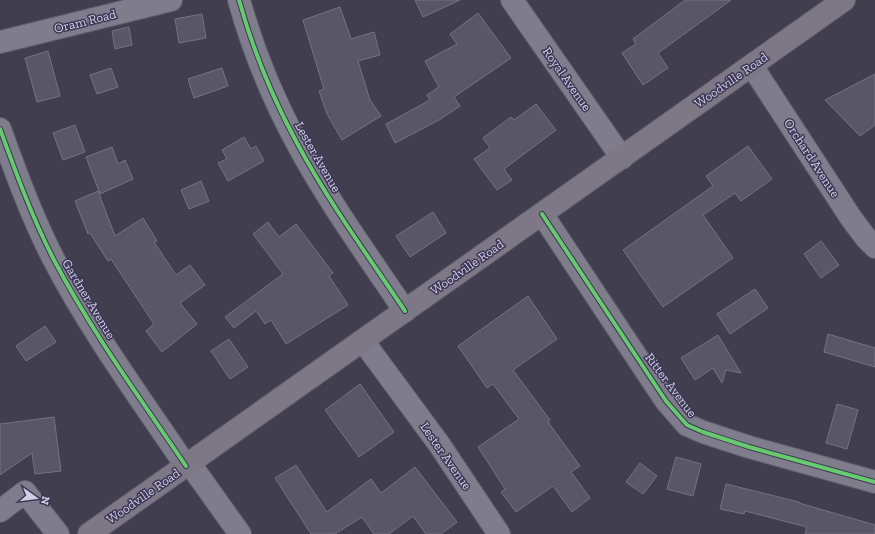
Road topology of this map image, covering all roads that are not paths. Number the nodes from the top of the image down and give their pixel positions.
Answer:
1 (171, 0) edge
2 (239, 0) edge
3 (512, 0) edge
4 (844, 0) edge
5 (0, 42) edge
6 (752, 66) junction
7 (0, 129) edge
8 (622, 158) junction
9 (542, 214) junction
10 (875, 247) edge
11 (405, 311) junction
12 (363, 341) junction
13 (188, 465) junction
14 (875, 482) edge
15 (0, 511) edge
16 (58, 534) edge
17 (89, 534) edge
18 (240, 534) edge
19 (499, 534) edge

1 - 5 street, Oram Road
2 - 11 street, Lester Avenue
3 - 8 street, Royal Avenue
4 - 6 main road, Woodville Road
6 - 8 main road, Woodville Road
6 - 10 street, Orchard Avenue
7 - 13 street, Gardner Avenue
8 - 9 main road, Woodville Road
9 - 11 main road, Woodville Road
9 - 14 street, Ritter Avenue
11 - 12 main road, Woodville Road
12 - 13 main road, Woodville Road
12 - 19 street, Lester Avenue
13 - 17 main road, Woodville Road
13 - 18 street, Gardner Avenue
15 - 16 street

